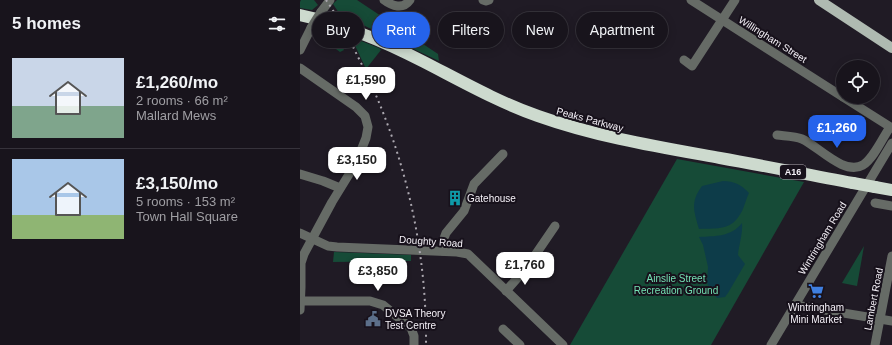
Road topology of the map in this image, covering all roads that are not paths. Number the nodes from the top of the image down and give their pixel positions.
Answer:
1 (330, 0) edge
2 (384, 0) edge
3 (410, 0) edge
4 (691, 0) edge
5 (735, 0) edge
6 (819, 0) edge
7 (300, 15) edge
8 (722, 20) junction
9 (892, 48) edge
10 (300, 50) edge
11 (684, 60) dead end
12 (300, 68) edge
13 (836, 93) edge
14 (854, 104) edge
15 (891, 127) edge
16 (777, 135) dead end
17 (892, 143) edge
18 (503, 154) dead end
19 (300, 174) edge
20 (340, 188) junction
21 (892, 190) edge
22 (875, 203) dead end
23 (892, 206) edge
24 (554, 226) dead end
25 (300, 233) edge
26 (312, 238) junction
27 (443, 251) junction
28 (892, 256) edge
29 (506, 290) junction
30 (796, 305) junction
31 (300, 306) edge
32 (880, 319) junction
33 (892, 321) edge
34 (503, 329) dead end
35 (414, 345) edge
36 (520, 345) edge
37 (563, 345) edge
38 (771, 345) edge
39 (875, 345) edge

1 - 10 street, bridge
2 - 3 street
4 - 8 street, Willingham Street
5 - 8 street
6 - 9 main road
7 - 21 highway, Peaks Parkway / A16, bridge
8 - 11 street
8 - 13 street, Willingham Street
12 - 20 street
14 - 15 street, Willingham Street
15 - 16 street
17 - 30 street, Wintringham Road
18 - 27 street
19 - 20 street
20 - 26 street
22 - 23 street
24 - 29 street
25 - 26 street, Doughty Road
26 - 27 street, Doughty Road
26 - 31 street
27 - 29 street, Doughty Road
28 - 32 street, Lambert Road
29 - 37 street, Doughty Road
30 - 32 street
30 - 38 street, Wintringham Road
31 - 35 street
32 - 33 street
32 - 39 street, Lambert Road
34 - 36 street

